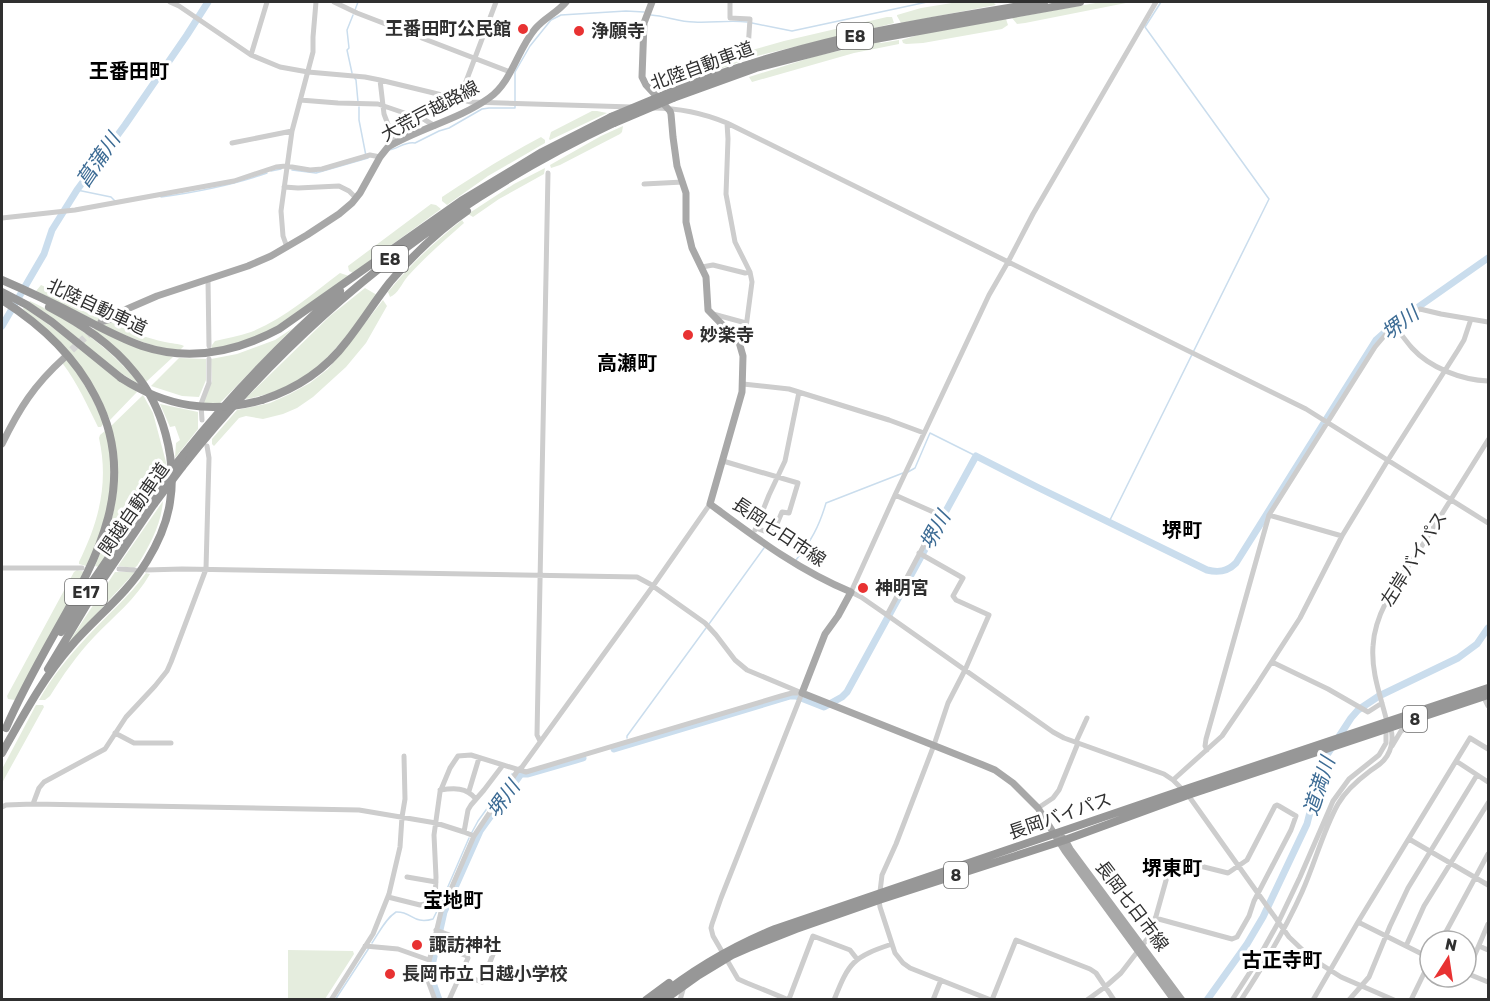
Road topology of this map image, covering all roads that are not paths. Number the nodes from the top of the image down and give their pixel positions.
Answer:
1 (170, 2) edge
2 (267, 2) edge
3 (316, 2) edge
4 (334, 2) edge
5 (496, 2) edge
6 (566, 2) edge
7 (652, 2) edge
8 (730, 2) edge
9 (1044, 2) edge
10 (1080, 2) edge
11 (1156, 2) edge
12 (251, 56) junction
13 (474, 58) junction
14 (308, 72) junction
15 (510, 72) junction
16 (380, 80) junction
17 (651, 90) junction
18 (672, 95) junction
19 (459, 99) junction
20 (300, 100) junction
21 (481, 103) junction
22 (382, 105) junction
23 (667, 108) junction
24 (612, 120) junction
25 (727, 123) junction
26 (436, 126) junction
27 (292, 131) junction
28 (232, 143) dead end
29 (395, 143) junction
30 (571, 144) junction
31 (380, 157) junction
32 (286, 166) junction
33 (548, 173) dead end
34 (683, 182) junction
35 (644, 184) dead end
36 (284, 186) junction
37 (356, 198) junction
38 (2, 218) edge
39 (402, 242) junction
40 (287, 247) junction
41 (1008, 262) junction
42 (702, 267) junction
43 (750, 272) junction
44 (208, 279) junction
45 (4, 288) edge
46 (31, 299) junction
47 (712, 314) junction
48 (1471, 319) junction
49 (101, 322) dead end
50 (1488, 322) edge
51 (746, 323) junction
52 (1394, 324) junction
53 (739, 342) junction
54 (209, 346) dead end
55 (64, 358) tunnel mouth
56 (209, 359) dead end
57 (1446, 371) junction
58 (1488, 381) edge
59 (743, 384) junction
60 (799, 392) junction
61 (202, 420) dead end
62 (1327, 423) junction
63 (924, 433) junction
64 (202, 441) junction
65 (1488, 441) edge
66 (2, 444) edge
67 (1388, 460) junction
68 (723, 461) junction
69 (778, 476) junction
70 (895, 495) junction
71 (1451, 500) junction
72 (710, 504) junction
73 (1269, 515) junction
74 (1488, 523) edge
75 (754, 531) junction
76 (1342, 537) junction
77 (919, 553) junction
78 (2, 568) edge
79 (82, 568) dead end
80 (119, 569) dead end
81 (206, 569) junction
82 (135, 570) dead end
83 (146, 570) dead end
84 (540, 575) junction
85 (653, 586) junction
86 (851, 592) junction
87 (887, 615) junction
88 (1272, 662) junction
89 (965, 669) junction
90 (1488, 688) edge
91 (802, 693) junction
92 (29, 694) junction
93 (1486, 695) edge
94 (1381, 702) junction
95 (1488, 706) edge
96 (20, 710) junction
97 (1428, 715) junction
98 (1088, 718) dead end
99 (1388, 726) junction
100 (115, 734) junction
101 (2, 737) edge
102 (540, 741) junction
103 (171, 743) dead end
104 (1077, 743) junction
105 (934, 745) junction
106 (1488, 749) edge
107 (1207, 750) junction
108 (2, 752) edge
109 (1388, 755) junction
110 (404, 756) dead end
111 (479, 758) junction
112 (1456, 761) junction
113 (503, 765) junction
114 (518, 770) junction
115 (1477, 775) junction
116 (1173, 780) junction
117 (1488, 782) edge
118 (440, 790) junction
119 (469, 791) junction
120 (1185, 792) junction
121 (476, 799) junction
122 (1488, 802) edge
123 (33, 804) junction
124 (2, 807) edge
125 (1038, 808) junction
126 (402, 817) junction
127 (436, 823) junction
128 (464, 832) junction
129 (1326, 832) junction
130 (474, 836) junction
131 (1060, 838) junction
132 (1408, 839) junction
133 (1313, 847) junction
134 (1429, 852) junction
135 (1488, 854) edge
136 (1451, 863) junction
137 (1237, 866) junction
138 (407, 877) dead end
139 (1476, 877) junction
140 (436, 882) junction
141 (1488, 885) edge
142 (1258, 895) junction
143 (388, 897) junction
144 (879, 897) junction
145 (435, 902) junction
146 (442, 909) junction
147 (1155, 918) junction
148 (1358, 922) junction
149 (1278, 923) junction
150 (1488, 924) edge
151 (1448, 929) edge
152 (436, 930) junction
153 (1283, 930) junction
154 (1386, 936) junction
155 (460, 939) dead end
156 (434, 943) junction
157 (891, 945) junction
158 (365, 946) junction
159 (1406, 946) junction
160 (1479, 946) joint
161 (1140, 948) junction
162 (1488, 950) edge
163 (494, 952) dead end
164 (1418, 952) edge
165 (724, 956) junction
166 (857, 959) junction
167 (429, 960) junction
168 (699, 967) junction
169 (1330, 970) junction
170 (460, 974) junction
171 (941, 980) junction
172 (1418, 984) edge
173 (684, 985) junction
174 (1105, 987) junction
175 (1362, 987) junction
176 (1380, 997) edge
177 (331, 999) edge
178 (435, 999) edge
179 (449, 999) edge
180 (646, 999) edge
181 (655, 999) edge
182 (664, 999) edge
183 (669, 999) edge
184 (680, 999) edge
185 (789, 999) edge
186 (834, 999) edge
187 (933, 999) edge
188 (991, 999) edge
189 (1087, 999) edge
190 (1114, 999) edge
191 (1174, 999) edge
192 (1182, 999) edge
193 (1232, 999) edge
194 (1241, 999) edge
195 (1313, 999) edge
196 (1349, 999) edge
197 (1394, 999) edge
198 (1411, 999) edge

1 - 12 street
2 - 12 street
3 - 14 street
4 - 13 street
5 - 13 street
6 - 15 main road, 大荒戸越路線
7 - 17 main road
8 - 17 street
9 - 18 highway, 北陸自動車道 / E8
10 - 18 highway, 北陸自動車道 / E8
11 - 41 street
12 - 14 street
13 - 15 street
13 - 19 street
14 - 16 street
14 - 20 street
15 - 21 main road, 大荒戸越路線
16 - 19 street
16 - 22 street
17 - 23 main road
18 - 24 highway, 北陸自動車道 / E8, bridge
19 - 21 street
20 - 22 street
20 - 27 street
21 - 23 street
21 - 26 main road, 大荒戸越路線
22 - 26 street
22 - 29 street
23 - 25 street
23 - 34 main road
24 - 30 highway, 北陸自動車道 / E8
24 - 39 highway, 北陸自動車道 / E8
25 - 41 street
25 - 43 street
26 - 29 main road, 大荒戸越路線
27 - 28 street
27 - 32 street
29 - 31 main road, 大荒戸越路線
30 - 46 highway, 北陸自動車道 / E8, bridge
30 - 64 highway, 北陸自動車道 / E8
31 - 32 street
31 - 37 main road, 大荒戸越路線
32 - 36 street
32 - 38 street
33 - 84 street
34 - 35 street
34 - 42 main road
36 - 37 street
36 - 40 street
37 - 40 main road, 大荒戸越路線
39 - 46 highway, 北陸自動車道 / E8
39 - 64 highway, 北陸自動車道 / E8
40 - 44 main road, 大荒戸越路線
41 - 62 street
41 - 63 street
42 - 43 street
42 - 47 main road
43 - 51 street
44 - 49 main road, 大荒戸越路線
44 - 54 street
45 - 46 highway
45 - 92 highway
46 - 92 highway
47 - 51 street
47 - 53 main road
48 - 50 street
48 - 52 street
48 - 57 street
51 - 53 street
52 - 57 street
52 - 62 street
53 - 59 main road, 長岡七日市線
55 - 66 main road
56 - 61 street
57 - 58 street
57 - 67 street
59 - 60 street
59 - 68 main road, 長岡七日市線
60 - 63 street
60 - 69 street
62 - 67 street
62 - 73 street
63 - 70 street
64 - 81 street
64 - 92 highway, 関越自動車道 / E17, bridge
64 - 92 highway, 関越自動車道 / E17, bridge
65 - 71 street, 左岸バイパス
67 - 71 street
67 - 76 street
68 - 69 street
68 - 72 main road, 長岡七日市線
69 - 75 street
69 - 75 street
70 - 77 street
70 - 86 street
71 - 74 street
71 - 94 street, 左岸バイパス
72 - 75 main road, 長岡七日市線
72 - 85 street
73 - 76 street
73 - 107 street
75 - 86 main road, 長岡七日市線
76 - 88 street
77 - 87 street
77 - 89 street
78 - 79 street
80 - 82 street
81 - 83 street
81 - 84 street
81 - 100 street
84 - 85 street
84 - 102 street
85 - 91 street
85 - 102 street
86 - 87 street
86 - 91 main road
87 - 89 street
88 - 94 street
88 - 107 street
89 - 104 street
89 - 105 street
90 - 99 highway, 長岡バイパス / 8
91 - 105 main road, 長岡七日市線
91 - 114 street
91 - 165 street
92 - 96 highway, 関越自動車道 / E17
93 - 95 street
93 - 97 highway, 長岡バイパス / 8
94 - 99 street, 左岸バイパス
96 - 101 highway, 関越自動車道 / E17
96 - 108 highway, 関越自動車道 / E17
97 - 99 highway, 長岡バイパス / 8
97 - 109 street
98 - 104 street
99 - 109 street, 左岸バイパス
99 - 120 highway, 長岡バイパス / 8
99 - 133 street
100 - 103 street
100 - 123 street
102 - 114 street
104 - 116 street
104 - 125 street
105 - 125 main road, 長岡七日市線
105 - 144 street
106 - 112 street
107 - 116 street
109 - 129 street
110 - 126 street
111 - 113 street
111 - 118 street
111 - 119 street
112 - 115 street
112 - 132 street
113 - 114 street
113 - 121 street
114 - 130 street
115 - 117 street
115 - 134 street
116 - 120 street
118 - 119 street
118 - 127 street
119 - 121 street
120 - 131 highway, 長岡バイパス / 8
120 - 137 street
121 - 128 street
122 - 136 street
123 - 124 street
123 - 126 street
125 - 131 main road, 長岡七日市線
126 - 127 street
126 - 143 street
127 - 128 street
127 - 140 street
128 - 130 street
129 - 133 street
129 - 153 street
130 - 146 street
131 - 144 highway, 長岡バイパス / 8
131 - 161 main road, 長岡七日市線
132 - 134 street
132 - 148 street
133 - 149 street
134 - 136 street
134 - 154 street
135 - 139 street
136 - 139 street
136 - 159 street
137 - 142 street
137 - 142 street
137 - 147 street
138 - 140 street
139 - 141 street
139 - 151 street
140 - 145 street
142 - 147 street
142 - 149 street
143 - 145 street
143 - 158 street
144 - 157 street
144 - 165 highway, 長岡バイパス / 8
145 - 146 street
146 - 152 street
147 - 161 street
148 - 154 street
148 - 169 street
149 - 153 street
149 - 193 street
150 - 160 street
152 - 155 street
152 - 156 street
153 - 169 street
153 - 194 street
154 - 159 street
154 - 175 street
156 - 167 street
156 - 170 street
157 - 166 street
157 - 171 street
158 - 167 street
158 - 177 street
159 - 164 street
160 - 162 street
161 - 174 street
161 - 191 main road, 長岡七日市線
161 - 192 main road, 長岡七日市線
163 - 170 street
165 - 168 highway, 長岡バイパス / 8
165 - 173 highway, 長岡バイパス / 8
165 - 185 street
166 - 185 street
166 - 186 street
167 - 178 street
168 - 180 highway
168 - 181 highway, 長岡バイパス / 8
169 - 175 street
169 - 195 street
170 - 179 street
171 - 187 street
171 - 188 street
172 - 198 street
173 - 182 highway, 長岡バイパス / 8
173 - 183 highway
173 - 184 street
174 - 188 street
174 - 189 street
174 - 190 street
175 - 176 street
175 - 196 street
176 - 197 street

